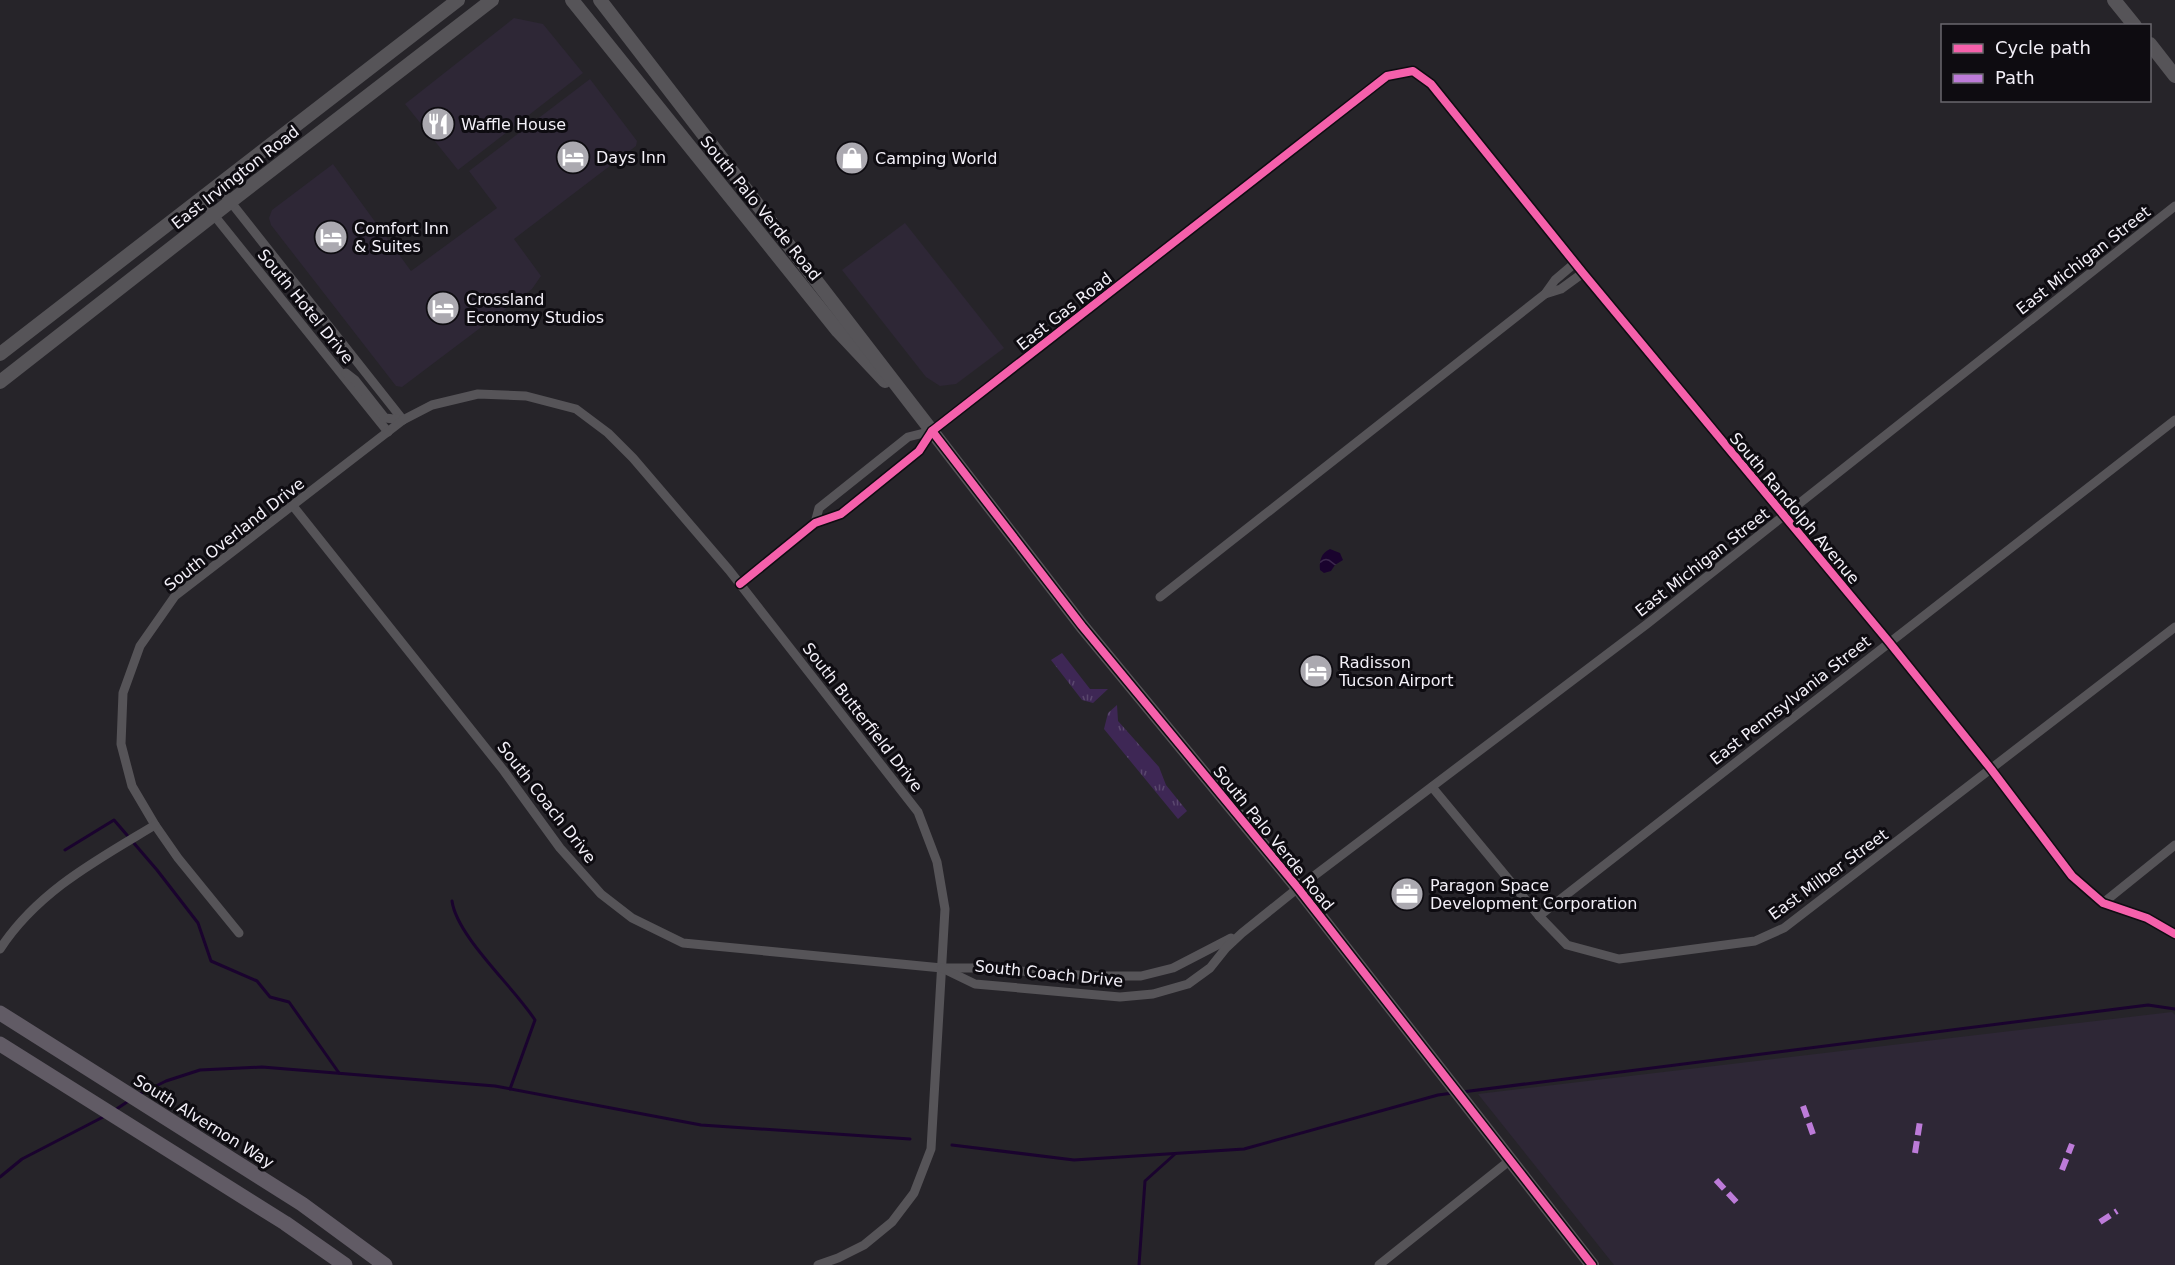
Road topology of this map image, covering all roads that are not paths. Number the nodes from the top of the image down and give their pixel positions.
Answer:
1 (458, 0) edge
2 (492, 0) edge
3 (572, 0) edge
4 (600, 0) edge
5 (2114, 0) edge
6 (2133, 24) edge
7 (2151, 45) edge
8 (1413, 71) joint
9 (2175, 76) edge
10 (218, 186) junction
11 (201, 199) junction
12 (230, 202) junction
13 (2175, 206) edge
14 (742, 212) junction
15 (214, 214) junction
16 (1575, 263) junction
17 (1583, 273) junction
18 (817, 281) junction
19 (1545, 294) junction
20 (0, 354) edge
21 (333, 363) junction
22 (0, 382) edge
23 (403, 420) junction
24 (2175, 420) edge
25 (932, 431) junction
26 (388, 432) junction
27 (293, 506) junction
28 (1784, 516) junction
29 (815, 523) junction
30 (740, 584) junction
31 (1160, 597) dead end
32 (2175, 627) edge
33 (1889, 642) junction
34 (1991, 770) junction
35 (1432, 787) junction
36 (155, 825) junction
37 (2175, 845) edge
38 (1298, 888) junction
39 (2103, 903) junction
40 (1539, 916) junction
41 (239, 933) dead end
42 (1242, 933) junction
43 (2175, 934) edge
44 (0, 949) edge
45 (942, 968) junction
46 (1152, 974) junction
47 (1153, 994) junction
48 (0, 1013) edge
49 (0, 1044) edge
50 (1509, 1161) junction
51 (345, 1265) edge
52 (386, 1265) edge
53 (818, 1265) edge
54 (1379, 1265) edge
55 (1592, 1265) edge

1 - 10 main road, East Irvington Road
2 - 12 main road, East Irvington Road
3 - 14 main road, South Palo Verde Road
4 - 18 main road, South Palo Verde Road
5 - 6 main road
7 - 9 main road
8 - 16 street, South Randolph Avenue
8 - 25 street, East Gas Road
10 - 11 main road, East Irvington Road
10 - 12 street, South Hotel Drive
11 - 15 street, South Hotel Drive
11 - 20 main road, East Irvington Road
12 - 15 main road, East Irvington Road
12 - 23 street, South Hotel Drive
13 - 28 street, East Michigan Street
14 - 18 main road
14 - 25 main road, South Palo Verde Road
15 - 21 street, South Hotel Drive
15 - 22 main road, East Irvington Road
16 - 17 street, South Randolph Avenue
16 - 19 street
17 - 19 street
17 - 28 street, South Randolph Avenue
18 - 25 main road, South Palo Verde Road
19 - 31 street
21 - 23 street
21 - 26 street, South Hotel Drive
23 - 26 street, South Butterfield Drive
23 - 30 street, South Butterfield Drive
24 - 33 street, East Pennsylvania Street
25 - 29 street, East Gas Road
25 - 29 street
25 - 38 main road, South Palo Verde Road
26 - 27 street, South Overland Drive
27 - 36 street, South Overland Drive
27 - 45 street, South Coach Drive
28 - 33 street, South Randolph Avenue
28 - 35 street, East Michigan Street
29 - 30 street, East Gas Road
30 - 45 street, South Butterfield Drive
32 - 34 street, East Milber Street
33 - 34 street, South Randolph Avenue
33 - 40 street, East Pennsylvania Street
34 - 39 street, South Randolph Avenue
34 - 40 street, East Milber Street
35 - 38 street, East Michigan Street
35 - 40 street, East Milber Street
36 - 41 street, South Overland Drive
36 - 44 street
37 - 39 street
38 - 42 street, South Coach Drive
38 - 50 main road, South Palo Verde Road
39 - 43 street, South Randolph Avenue
42 - 46 street, South Coach Drive
42 - 47 street, South Coach Drive
45 - 46 street, South Coach Drive
45 - 47 street, South Coach Drive
45 - 53 street, South Butterfield Drive
46 - 47 street
48 - 52 main road, South Alvernon Way
49 - 51 main road
50 - 54 street
50 - 55 main road, South Palo Verde Road

